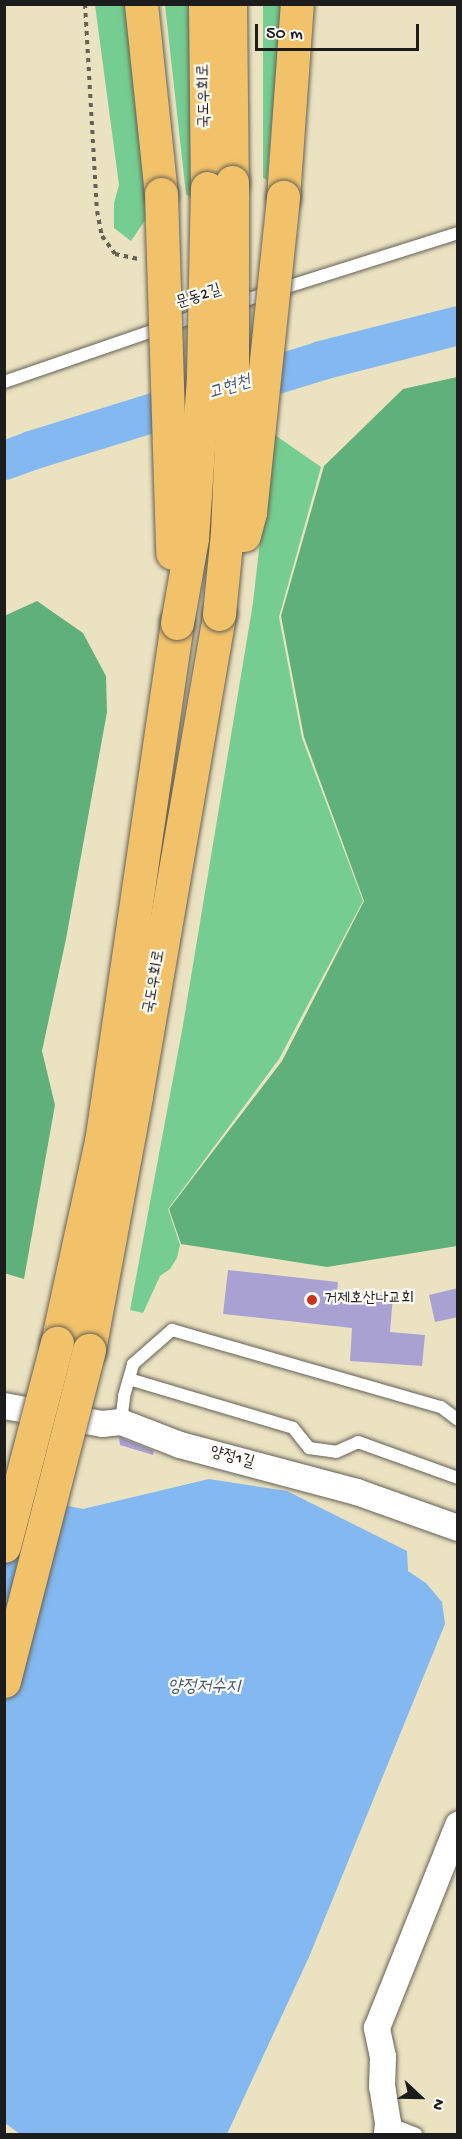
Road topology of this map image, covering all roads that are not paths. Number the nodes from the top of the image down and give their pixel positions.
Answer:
1 (141, 4) edge
2 (205, 4) edge
3 (230, 4) edge
4 (297, 4) edge
5 (219, 185) junction
6 (458, 233) edge
7 (4, 382) edge
8 (219, 614) junction
9 (177, 623) junction
10 (129, 1379) junction
11 (4, 1406) edge
12 (458, 1420) edge
13 (121, 1422) junction
14 (458, 1478) edge
15 (458, 1528) edge
16 (4, 1546) edge
17 (4, 1681) edge
18 (458, 1825) edge
19 (388, 2129) edge
20 (416, 2134) edge

1 - 9 highway, bridge
2 - 5 highway, 국도우회로
3 - 5 highway, 국도우회로
4 - 8 highway, bridge
5 - 8 highway, bridge
5 - 9 highway, bridge
6 - 7 lane, 문동2길
8 - 17 highway, 국도우회로, bridge
9 - 16 highway, 국도우회로, bridge
10 - 12 lane
10 - 13 lane
10 - 14 lane
11 - 13 street, 양정1길
13 - 15 street, 양정1길
18 - 19 street
19 - 20 lane

